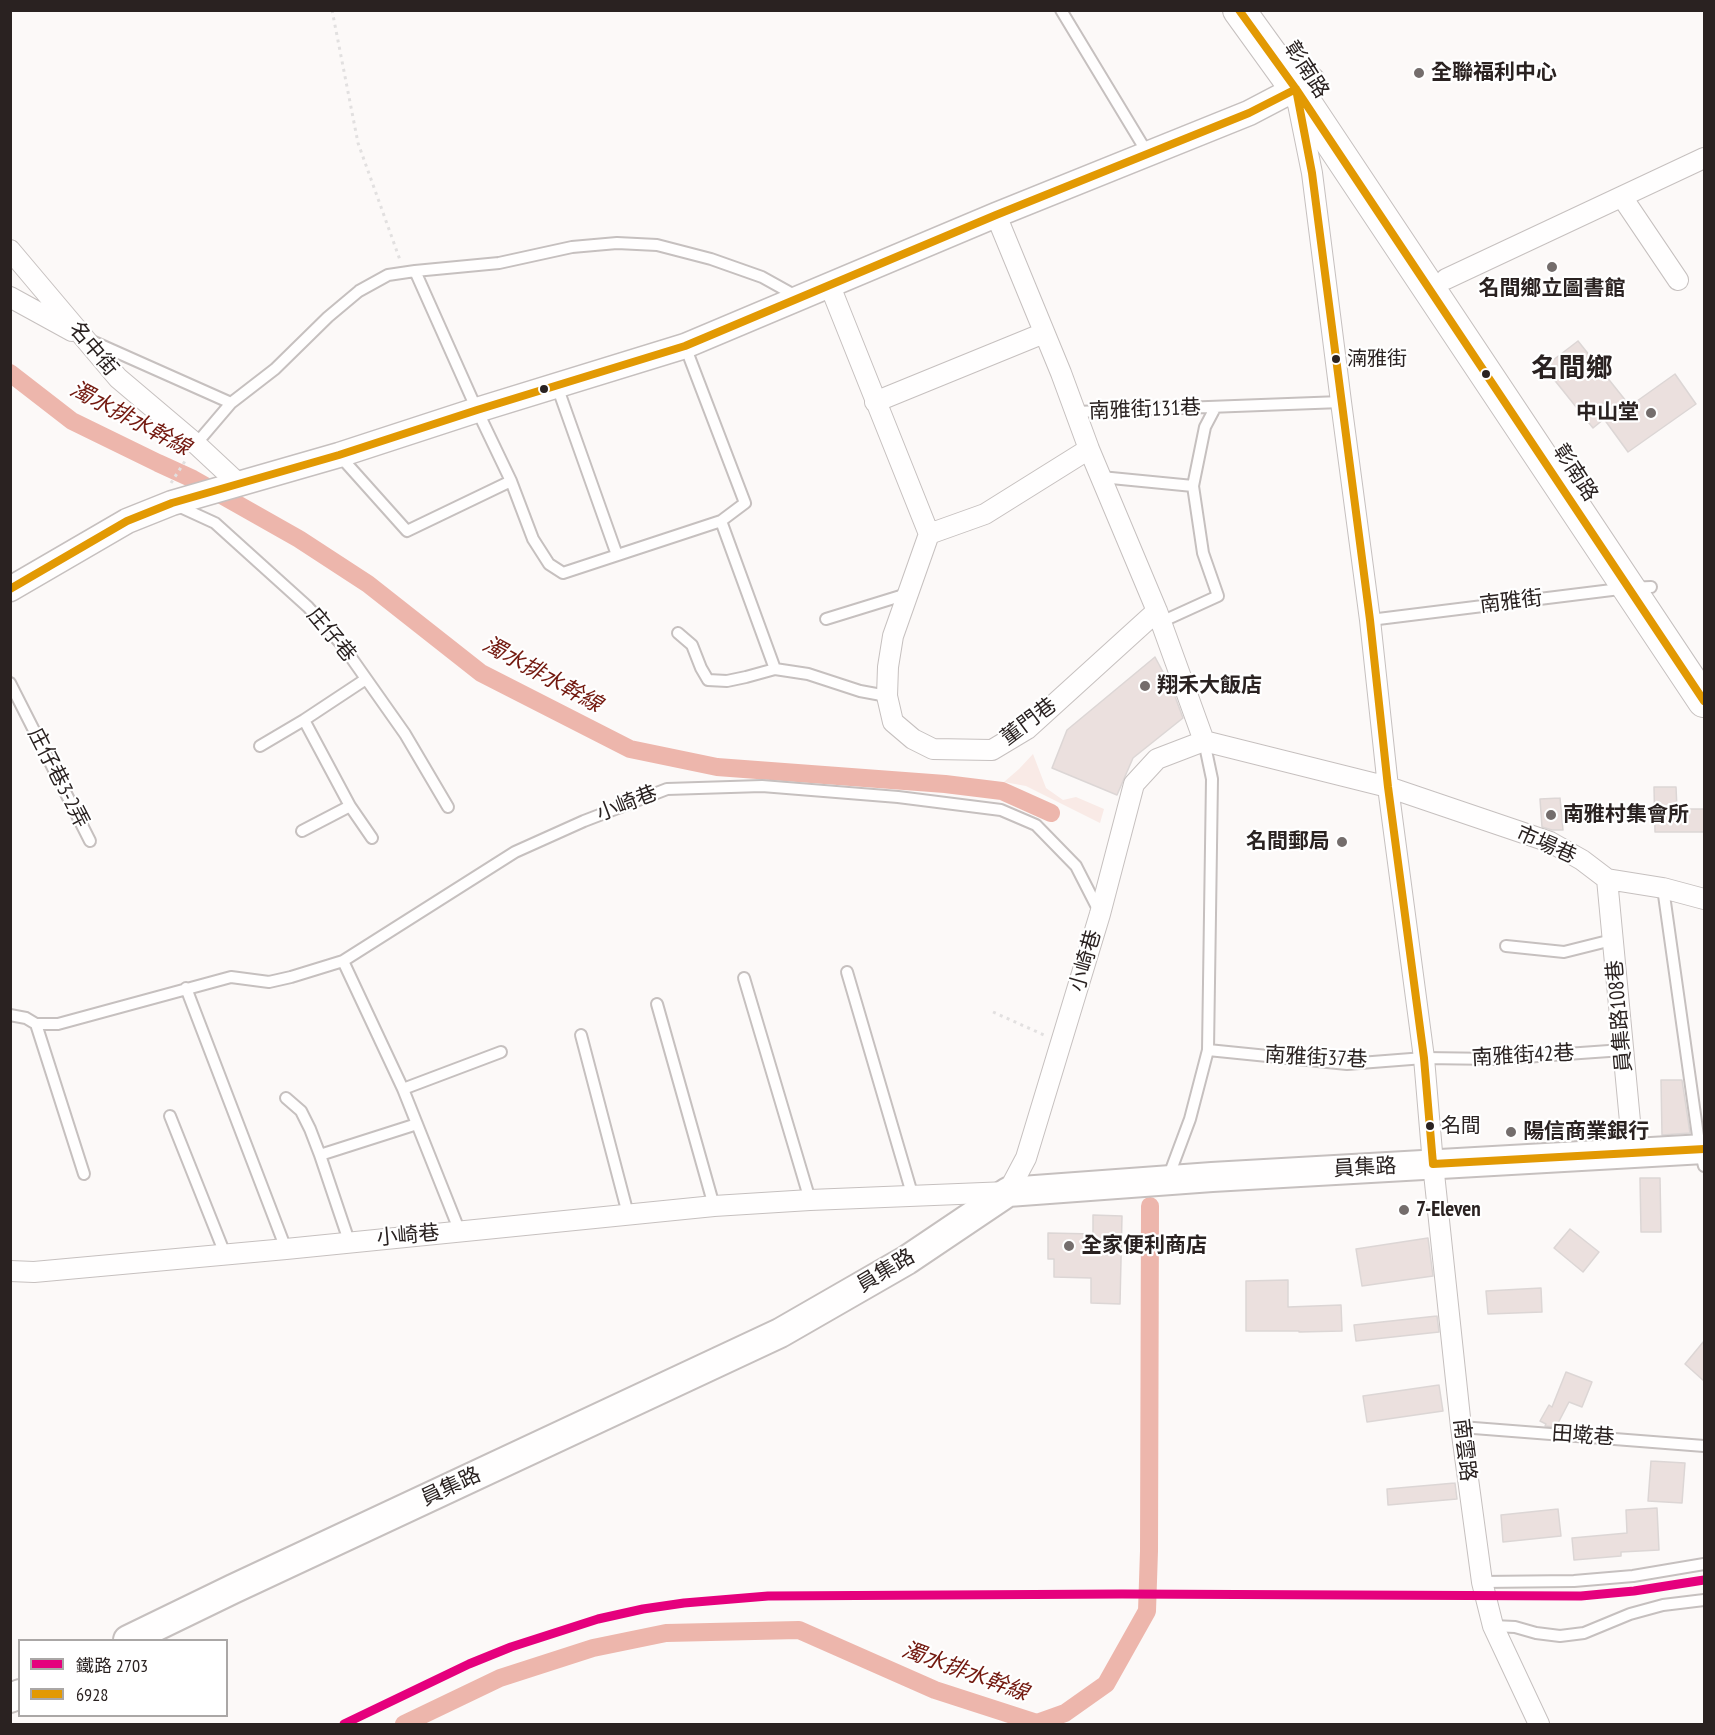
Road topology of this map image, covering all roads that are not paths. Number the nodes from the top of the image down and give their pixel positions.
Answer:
1 (1061, 10) edge
2 (1248, 11) edge
3 (1304, 84) junction
4 (1148, 154) junction
5 (1704, 158) edge
6 (1622, 197) junction
7 (996, 215) junction
8 (10, 250) edge
9 (410, 272) junction
10 (1446, 279) junction
11 (1678, 280) dead end
12 (830, 286) junction
13 (10, 297) edge
14 (800, 298) junction
15 (1044, 333) junction
16 (84, 338) junction
17 (686, 346) junction
18 (556, 385) junction
19 (231, 402) junction
20 (875, 402) junction
21 (1341, 402) junction
22 (1215, 408) junction
23 (477, 410) junction
24 (1076, 412) junction
25 (196, 444) junction
26 (1089, 449) junction
27 (339, 455) junction
28 (1101, 477) junction
29 (511, 481) junction
30 (240, 485) junction
31 (1193, 486) junction
32 (168, 505) junction
33 (721, 521) junction
34 (929, 534) junction
35 (617, 555) junction
36 (1640, 587) junction
37 (10, 589) edge
38 (908, 594) junction
39 (1159, 617) junction
40 (826, 619) dead end
41 (1370, 620) junction
42 (678, 633) dead end
43 (1704, 667) edge
44 (775, 669) junction
45 (366, 679) junction
46 (10, 683) edge
47 (886, 696) junction
48 (1704, 701) edge
49 (304, 720) junction
50 (1204, 741) junction
51 (260, 746) dead end
52 (1388, 787) junction
53 (350, 806) junction
54 (448, 807) dead end
55 (302, 831) dead end
56 (372, 838) dead end
57 (90, 841) dead end
58 (1606, 879) junction
59 (1663, 888) junction
60 (1704, 899) edge
61 (1100, 914) junction
62 (1612, 940) junction
63 (1506, 946) dead end
64 (344, 962) junction
65 (847, 972) dead end
66 (744, 978) dead end
67 (186, 988) junction
68 (657, 1004) dead end
69 (10, 1015) edge
70 (36, 1024) junction
71 (581, 1035) dead end
72 (1208, 1050) junction
73 (1623, 1050) junction
74 (501, 1052) dead end
75 (1424, 1059) junction
76 (403, 1089) junction
77 (286, 1098) dead end
78 (170, 1116) dead end
79 (417, 1124) junction
80 (1633, 1153) junction
81 (320, 1155) junction
82 (1703, 1155) edge
83 (1432, 1164) junction
84 (84, 1174) dead end
85 (1167, 1181) junction
86 (1008, 1192) junction
87 (913, 1197) junction
88 (810, 1200) junction
89 (714, 1206) junction
90 (628, 1214) junction
91 (460, 1232) junction
92 (349, 1242) junction
93 (286, 1249) junction
94 (225, 1254) junction
95 (10, 1272) edge
96 (1461, 1427) junction
97 (1704, 1446) edge
98 (1704, 1564) edge
99 (1482, 1582) junction
100 (1704, 1600) edge
101 (1493, 1626) junction
102 (132, 1639) edge
103 (1539, 1725) edge

1 - 4 lane
2 - 3 main road, 彰南路
3 - 4 street
3 - 10 main road, 彰南路
3 - 21 street
3 - 36 main road, 彰南路
4 - 7 street
5 - 6 street
6 - 10 street
6 - 11 street
7 - 12 street
7 - 15 street
8 - 16 street, 名中街
9 - 14 lane
9 - 19 lane
9 - 23 lane
10 - 36 main road, 彰南路
12 - 14 street
12 - 20 street
13 - 16 street
14 - 17 street
15 - 20 street
15 - 24 street
16 - 19 lane
16 - 25 street, 名中街
17 - 18 street
17 - 33 lane
18 - 23 street
18 - 35 lane
19 - 25 lane
20 - 34 street
21 - 22 lane, 南雅街131巷
21 - 41 street
22 - 24 lane, 南雅街131巷
22 - 31 lane, 南雅街131巷
23 - 27 street
23 - 29 lane
24 - 26 street
25 - 30 street, 名中街
26 - 28 street
26 - 34 street
27 - 29 lane
27 - 30 street
28 - 31 lane
28 - 39 street
29 - 35 lane
30 - 32 street
31 - 39 lane, 南雅街131巷
32 - 37 street
32 - 45 lane, 庄仔巷
33 - 35 lane
33 - 44 lane
34 - 38 street, 董門巷
36 - 41 lane, 南雅街
36 - 43 main road, 彰南路
36 - 48 main road, 彰南路
38 - 40 lane
38 - 47 street, 董門巷
39 - 47 street, 董門巷
39 - 50 street
41 - 52 street
42 - 44 lane
44 - 47 lane
45 - 49 lane
45 - 54 lane, 庄仔巷
46 - 57 lane, 庄仔巷3-2弄
49 - 51 lane
49 - 53 lane
50 - 52 street, 市場巷
50 - 61 street
50 - 72 lane
52 - 58 street, 市場巷
52 - 75 street
53 - 55 lane
53 - 56 lane
58 - 59 street, 市場巷
58 - 62 street, 員集路108巷
59 - 60 street, 市場巷
59 - 82 lane
61 - 64 lane, 小崎巷
61 - 86 street, 小崎巷
62 - 63 lane
62 - 73 street, 員集路108巷
64 - 67 lane, 小崎巷
64 - 76 lane
65 - 87 lane
66 - 88 lane
67 - 70 lane, 小崎巷
67 - 93 lane
68 - 89 lane
69 - 70 lane, 小崎巷
70 - 84 lane
71 - 90 lane
72 - 75 lane, 南雅街37巷
72 - 85 lane
73 - 75 lane, 南雅街42巷
73 - 80 street, 員集路108巷
74 - 76 lane
75 - 83 street
76 - 79 lane
77 - 81 lane
78 - 94 lane
79 - 81 lane
79 - 91 lane
80 - 82 main road, 員集路
80 - 83 main road, 員集路
81 - 92 lane
83 - 85 main road, 員集路
83 - 96 street, 南雲路
85 - 86 main road, 員集路
86 - 87 street, 小崎巷
86 - 102 main road, 員集路
87 - 88 street, 小崎巷
88 - 89 street, 小崎巷
89 - 90 street, 小崎巷
90 - 91 street, 小崎巷
91 - 92 street, 小崎巷
92 - 93 street, 小崎巷
93 - 94 street, 小崎巷
94 - 95 street, 小崎巷
96 - 97 lane, 田墘巷
96 - 99 street, 南雲路
98 - 99 lane
99 - 101 street, 南雲路
100 - 101 lane
101 - 103 street, 南雲路

